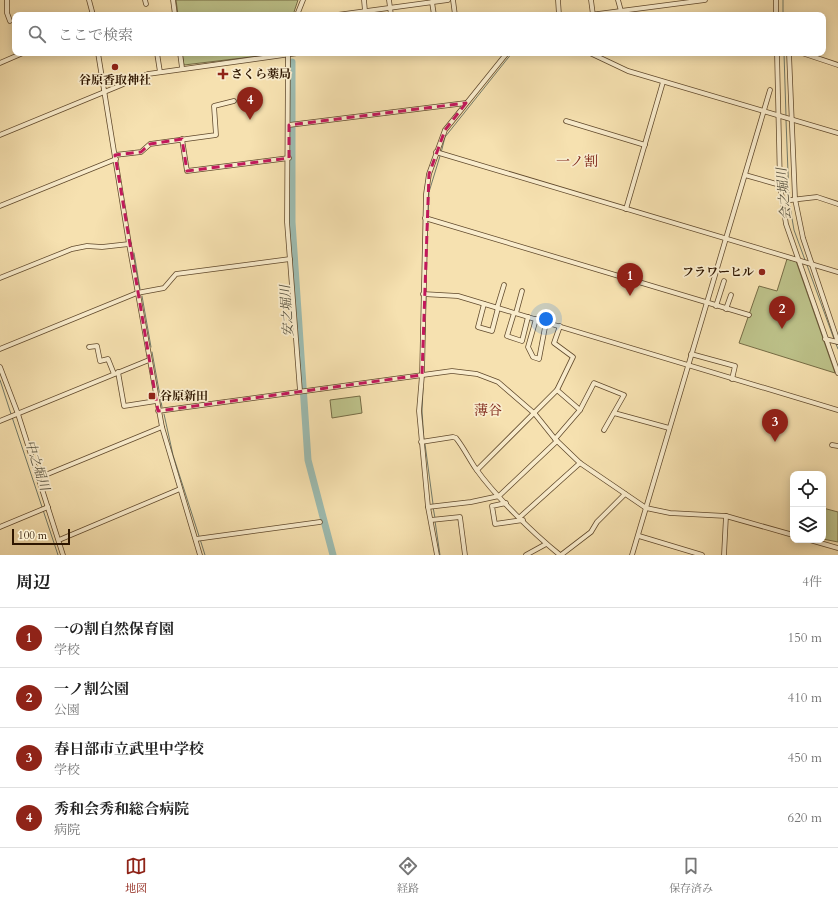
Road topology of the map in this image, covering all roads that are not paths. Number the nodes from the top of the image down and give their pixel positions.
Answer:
1 (7, 0) edge
2 (90, 0) edge
3 (173, 0) edge
4 (303, 0) edge
5 (364, 0) edge
6 (389, 0) edge
7 (448, 0) edge
8 (453, 0) edge
9 (558, 0) edge
10 (591, 0) edge
11 (618, 0) edge
12 (705, 0) edge
13 (776, 0) edge
14 (432, 2) junction
15 (680, 2) edge
16 (390, 8) junction
17 (365, 11) junction
18 (622, 11) junction
19 (92, 12) edge
20 (175, 12) edge
21 (298, 12) edge
22 (358, 12) edge
23 (391, 12) edge
24 (434, 12) edge
25 (455, 12) edge
26 (559, 12) edge
27 (593, 12) edge
28 (615, 12) edge
29 (776, 12) edge
30 (10, 20) dead end
31 (16, 56) edge
32 (98, 56) edge
33 (157, 56) edge
34 (180, 56) edge
35 (273, 56) edge
36 (288, 56) edge
37 (505, 56) edge
38 (596, 56) edge
39 (778, 56) edge
40 (789, 56) edge
41 (811, 56) edge
42 (0, 63) edge
43 (838, 65) edge
44 (182, 68) junction
45 (160, 72) junction
46 (664, 82) junction
47 (770, 90) dead end
48 (104, 91) junction
49 (234, 101) dead end
50 (466, 103) junction
51 (763, 112) junction
52 (779, 116) junction
53 (791, 120) junction
54 (566, 121) dead end
55 (289, 125) junction
56 (838, 133) edge
57 (0, 135) edge
58 (182, 139) junction
59 (645, 145) junction
60 (436, 152) junction
61 (115, 157) junction
62 (289, 158) junction
63 (745, 175) junction
64 (780, 185) junction
65 (794, 199) junction
66 (784, 200) junction
67 (838, 204) edge
68 (0, 206) edge
69 (626, 209) junction
70 (425, 218) junction
71 (726, 238) junction
72 (129, 244) junction
73 (290, 259) junction
74 (797, 260) junction
75 (810, 264) junction
76 (838, 272) edge
77 (0, 278) edge
78 (724, 281) dead end
79 (504, 285) dead end
80 (522, 291) dead end
81 (137, 293) junction
82 (423, 294) junction
83 (731, 295) dead end
84 (706, 302) junction
85 (484, 304) junction
86 (716, 306) junction
87 (498, 308) junction
88 (726, 308) junction
89 (515, 313) junction
90 (749, 315) dead end
91 (528, 317) junction
92 (536, 319) junction
93 (546, 322) junction
94 (560, 326) junction
95 (825, 339) junction
96 (836, 342) edge
97 (89, 347) dead end
98 (0, 349) edge
99 (691, 354) junction
100 (148, 360) junction
101 (688, 365) junction
102 (0, 367) edge
103 (116, 373) junction
104 (838, 373) edge
105 (422, 375) junction
106 (732, 379) junction
107 (558, 390) junction
108 (300, 391) junction
109 (156, 401) junction
110 (580, 410) junction
111 (838, 410) edge
112 (158, 411) junction
113 (614, 413) junction
114 (18, 414) junction
115 (535, 414) junction
116 (0, 421) edge
117 (162, 427) junction
118 (668, 428) junction
119 (604, 430) dead end
120 (556, 440) junction
121 (421, 442) junction
122 (832, 445) dead end
123 (838, 446) edge
124 (580, 463) junction
125 (477, 470) junction
126 (38, 478) junction
127 (180, 489) junction
128 (625, 494) junction
129 (499, 496) junction
130 (506, 503) junction
131 (428, 507) junction
132 (44, 508) junction
133 (646, 508) junction
134 (726, 516) junction
135 (521, 519) junction
136 (431, 520) junction
137 (320, 522) dead end
138 (0, 527) edge
139 (790, 534) edge
140 (639, 536) junction
141 (197, 539) junction
142 (59, 540) junction
143 (820, 543) edge
144 (546, 544) junction
145 (838, 548) edge
146 (64, 555) edge
147 (200, 555) edge
148 (437, 555) edge
149 (465, 555) edge
150 (526, 555) edge
151 (560, 555) edge
152 (632, 555) edge
153 (700, 555) edge
154 (724, 555) edge

1 - 30 street
2 - 19 street
3 - 20 street
4 - 21 street
5 - 17 street
6 - 16 street
7 - 14 street
8 - 25 street
9 - 26 street
10 - 27 street
11 - 18 street
12 - 15 street
13 - 29 street
14 - 16 street
14 - 24 street
15 - 18 street
16 - 17 street
16 - 23 street
17 - 22 street
18 - 28 street
31 - 42 street
32 - 48 street
33 - 45 street
34 - 44 street
35 - 44 street
36 - 55 street
37 - 50 street
38 - 46 street
39 - 52 street
40 - 53 street
41 - 43 street
44 - 45 street
45 - 48 street
46 - 51 street
46 - 59 street
47 - 51 street
48 - 57 street
48 - 61 street
49 - 58 street
50 - 55 street
50 - 60 street
51 - 52 street
51 - 63 street
52 - 53 street
52 - 64 street
53 - 56 street
53 - 65 street
54 - 59 street
55 - 62 street
58 - 61 street
58 - 62 street
59 - 69 street
60 - 69 street
60 - 70 street
61 - 68 street
61 - 72 street
62 - 73 street
63 - 64 street
63 - 71 street
64 - 66 street
65 - 66 street
65 - 67 street
65 - 75 street
66 - 74 street
69 - 71 street
70 - 82 street
70 - 84 street
71 - 74 street
71 - 84 street
72 - 77 street
72 - 81 street
73 - 81 street
73 - 108 street
74 - 75 street
74 - 95 street
75 - 76 street
75 - 96 street
78 - 86 street
79 - 87 street
80 - 89 street
81 - 98 street
81 - 100 street
82 - 85 street
82 - 105 street
83 - 88 street
84 - 86 street
84 - 99 street
85 - 87 street
85 - 87 street
86 - 88 street
87 - 89 street
88 - 90 street
89 - 91 street
89 - 91 street
91 - 92 street
92 - 93 street
92 - 93 street
93 - 94 street
94 - 101 street
94 - 107 street
95 - 96 street
95 - 104 street
97 - 103 street
99 - 101 street
99 - 106 street
100 - 103 street
100 - 109 street
101 - 106 street
101 - 118 street
102 - 114 street
103 - 109 street
103 - 114 street
105 - 108 street
105 - 115 street
105 - 121 street
106 - 111 street
107 - 110 street
107 - 115 street
108 - 112 street
109 - 112 street
110 - 113 street
110 - 120 street
112 - 117 street
113 - 118 street
113 - 119 street
114 - 116 street
114 - 126 street
115 - 120 street
115 - 125 street
117 - 126 street
117 - 127 street
118 - 133 street
120 - 124 street
120 - 129 street
121 - 125 street
121 - 131 street
122 - 123 street
124 - 128 street
124 - 135 street
125 - 129 street
126 - 132 street
127 - 141 street
127 - 142 street
128 - 133 street
128 - 151 street
129 - 130 street
129 - 131 street
130 - 135 street
130 - 135 street
131 - 136 street
132 - 138 street
132 - 142 street
133 - 134 street
133 - 140 street
134 - 139 street
134 - 154 street
135 - 144 street
136 - 148 street
136 - 149 street
137 - 141 street
140 - 152 street
140 - 153 street
141 - 147 street
142 - 146 street
143 - 145 street
144 - 150 street
144 - 151 street

